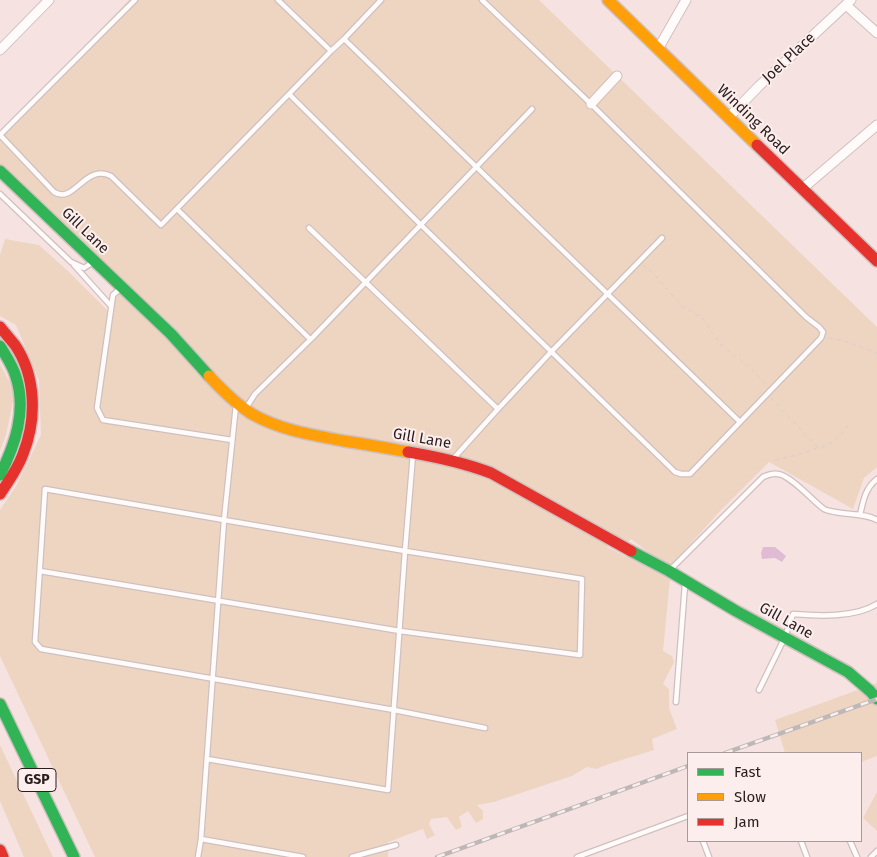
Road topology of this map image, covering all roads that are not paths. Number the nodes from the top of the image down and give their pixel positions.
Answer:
1 (48, 0) edge
2 (135, 0) edge
3 (278, 0) edge
4 (381, 0) edge
5 (482, 0) edge
6 (608, 0) edge
7 (686, 0) edge
8 (848, 2) edge
9 (877, 33) edge
10 (344, 39) junction
11 (658, 49) junction
12 (0, 50) edge
13 (331, 51) junction
14 (618, 76) dead end
15 (289, 94) junction
16 (591, 104) junction
17 (532, 109) dead end
18 (728, 117) junction
19 (877, 125) edge
20 (477, 166) junction
21 (0, 171) edge
22 (802, 188) junction
23 (0, 194) edge
24 (177, 209) junction
25 (421, 225) junction
26 (309, 228) dead end
27 (662, 238) dead end
28 (876, 257) edge
29 (94, 261) junction
30 (71, 262) junction
31 (365, 282) junction
32 (122, 287) junction
33 (608, 293) junction
34 (111, 306) junction
35 (0, 327) edge
36 (310, 339) junction
37 (0, 346) edge
38 (551, 352) junction
39 (241, 406) junction
40 (498, 409) junction
41 (740, 422) junction
42 (232, 440) junction
43 (413, 453) junction
44 (452, 460) junction
45 (0, 475) edge
46 (877, 479) edge
47 (0, 494) edge
48 (860, 516) junction
49 (224, 520) junction
50 (877, 520) edge
51 (405, 551) junction
52 (40, 570) junction
53 (669, 571) junction
54 (685, 581) junction
55 (218, 600) junction
56 (877, 604) edge
57 (400, 631) junction
58 (785, 637) junction
59 (212, 680) junction
60 (759, 690) dead end
61 (877, 699) edge
62 (676, 702) dead end
63 (0, 704) edge
64 (394, 710) junction
65 (485, 728) dead end
66 (207, 759) junction
67 (687, 816) edge
68 (201, 839) junction
69 (703, 842) edge
70 (801, 842) edge
71 (850, 842) edge
72 (396, 845) dead end
73 (0, 850) edge
74 (592, 851) junction
75 (877, 851) edge
76 (3, 857) edge
77 (74, 857) edge
78 (198, 857) edge
79 (303, 857) edge
80 (352, 857) edge
81 (577, 857) edge
82 (594, 857) edge
83 (708, 857) edge
84 (807, 857) edge
85 (857, 857) edge
86 (871, 857) edge

1 - 12 street
2 - 24 lane
3 - 13 lane
4 - 10 lane
5 - 16 lane
6 - 11 main road, Winding Road
7 - 11 street
8 - 9 street
8 - 18 street, Joel Place
10 - 13 lane
10 - 20 lane
11 - 18 main road, Winding Road
13 - 15 lane
14 - 16 street
15 - 24 lane
15 - 25 lane
16 - 41 lane
17 - 20 lane
18 - 22 main road, Winding Road
19 - 22 street
20 - 25 lane
20 - 33 lane
21 - 29 main road, Gill Lane
22 - 28 main road, Winding Road
23 - 30 lane
24 - 36 lane
25 - 31 lane
25 - 38 lane
26 - 31 lane
27 - 33 lane
29 - 30 lane
29 - 32 main road, Gill Lane
30 - 34 lane
31 - 36 lane
31 - 40 lane
32 - 34 lane
32 - 39 main road, Gill Lane
33 - 38 lane
33 - 41 lane
34 - 42 lane
35 - 47 main road
36 - 39 lane
37 - 45 main road
38 - 40 lane
38 - 41 lane
39 - 42 lane
39 - 43 main road, Gill Lane
40 - 44 lane
42 - 49 lane
43 - 44 main road, Gill Lane
43 - 51 lane
44 - 53 main road, Gill Lane
46 - 48 lane
48 - 50 lane
48 - 53 lane
49 - 51 lane
49 - 52 lane
49 - 55 lane
51 - 57 lane
51 - 57 lane
52 - 55 lane
52 - 59 lane
53 - 54 main road, Gill Lane
54 - 58 main road, Gill Lane
54 - 62 lane
55 - 57 lane
55 - 59 lane
56 - 58 lane
57 - 64 lane
58 - 60 lane
58 - 61 main road, Gill Lane
59 - 64 lane
59 - 66 lane
63 - 77 main road, GSP
64 - 65 lane
64 - 66 lane
66 - 68 lane
67 - 74 lane
68 - 78 lane
68 - 79 lane
69 - 83 lane
70 - 84 lane
71 - 85 lane
72 - 80 lane
73 - 76 main road
74 - 81 lane
74 - 82 lane
75 - 86 lane

